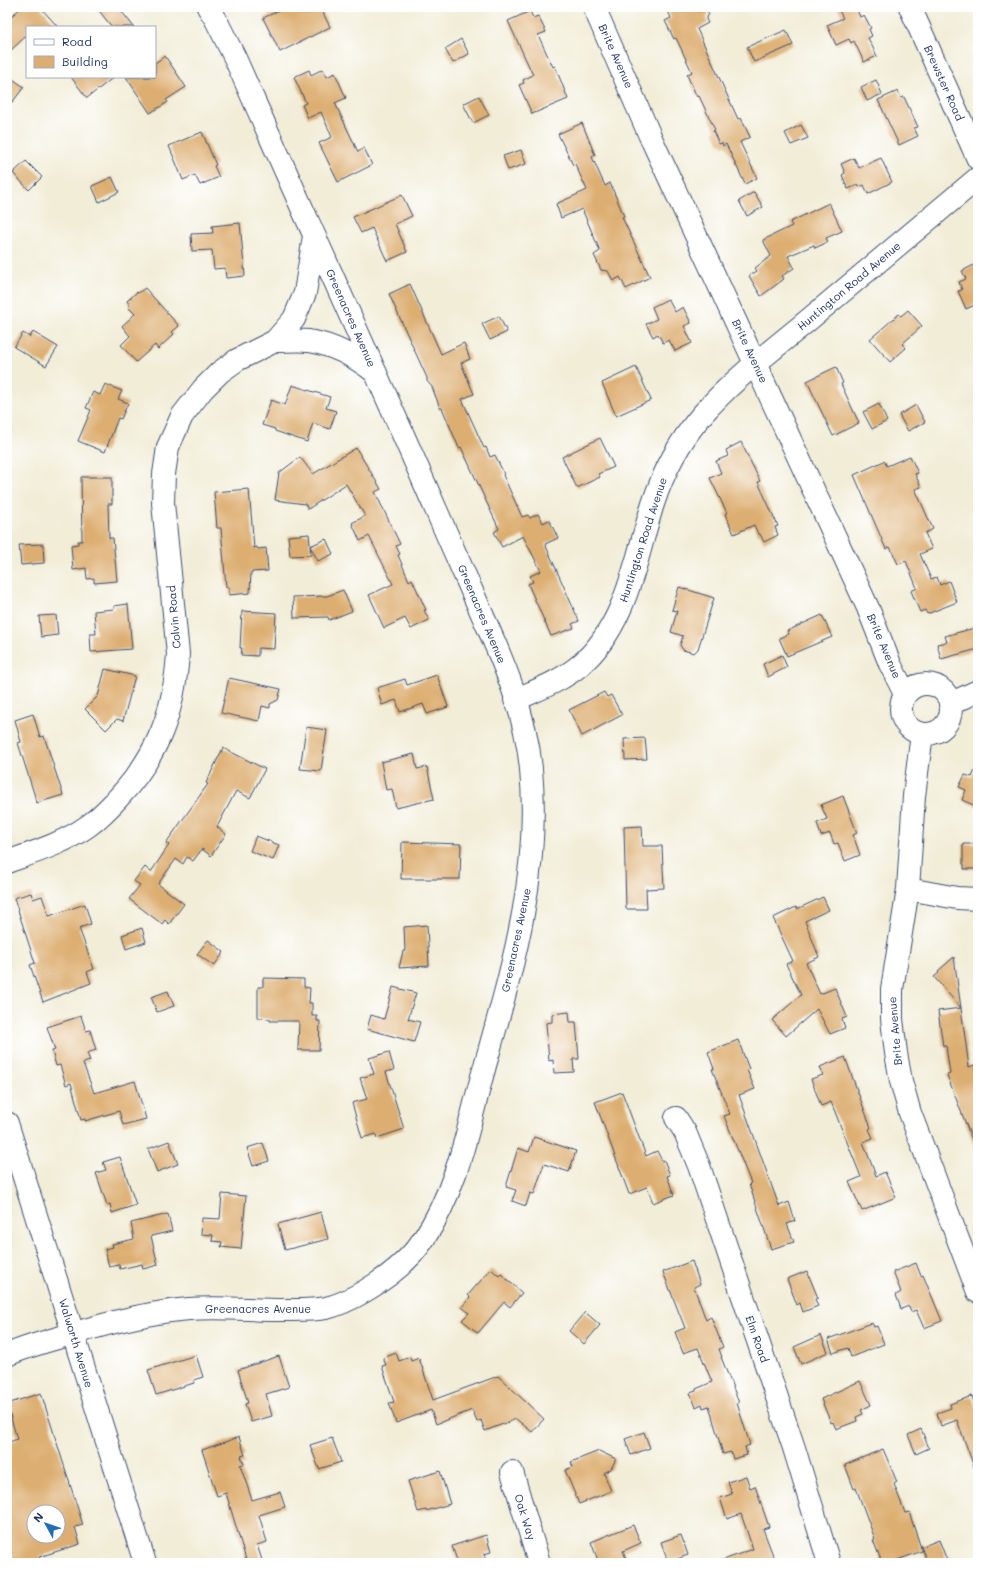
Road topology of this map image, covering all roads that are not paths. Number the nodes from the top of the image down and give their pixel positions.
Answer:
1 (208, 7) edge
2 (594, 7) edge
3 (910, 7) edge
4 (978, 159) edge
5 (978, 178) edge
6 (314, 236) junction
7 (275, 341) junction
8 (756, 364) junction
9 (376, 373) junction
10 (978, 692) edge
11 (906, 694) junction
12 (516, 700) junction
13 (950, 704) junction
14 (922, 734) junction
15 (7, 862) edge
16 (908, 889) junction
17 (978, 899) edge
18 (676, 1118) dead end
19 (7, 1123) edge
20 (978, 1292) edge
21 (72, 1334) junction
22 (7, 1355) edge
23 (512, 1472) dead end
24 (145, 1563) edge
25 (539, 1563) edge
26 (828, 1563) edge

1 - 6 street, Greenacres Avenue
2 - 8 street, Brite Avenue
3 - 4 street, Brewster Road
5 - 8 street, Huntington Road Avenue
6 - 7 street, Colvin Road
6 - 9 street, Greenacres Avenue
7 - 9 street, Colvin Road
7 - 15 street, Colvin Road
8 - 11 street, Brite Avenue
8 - 12 street, Huntington Road Avenue
9 - 12 street, Greenacres Avenue
10 - 13 street
11 - 13 street, Brite Avenue
11 - 14 street
12 - 21 street, Greenacres Avenue
13 - 14 street
14 - 16 street, Brite Avenue
16 - 17 street
16 - 20 street, Brite Avenue
18 - 26 street, Elm Road
19 - 21 street, Walworth Avenue
21 - 22 street, Greenacres Avenue
21 - 24 street, Walworth Avenue
23 - 25 street, Oak Way

